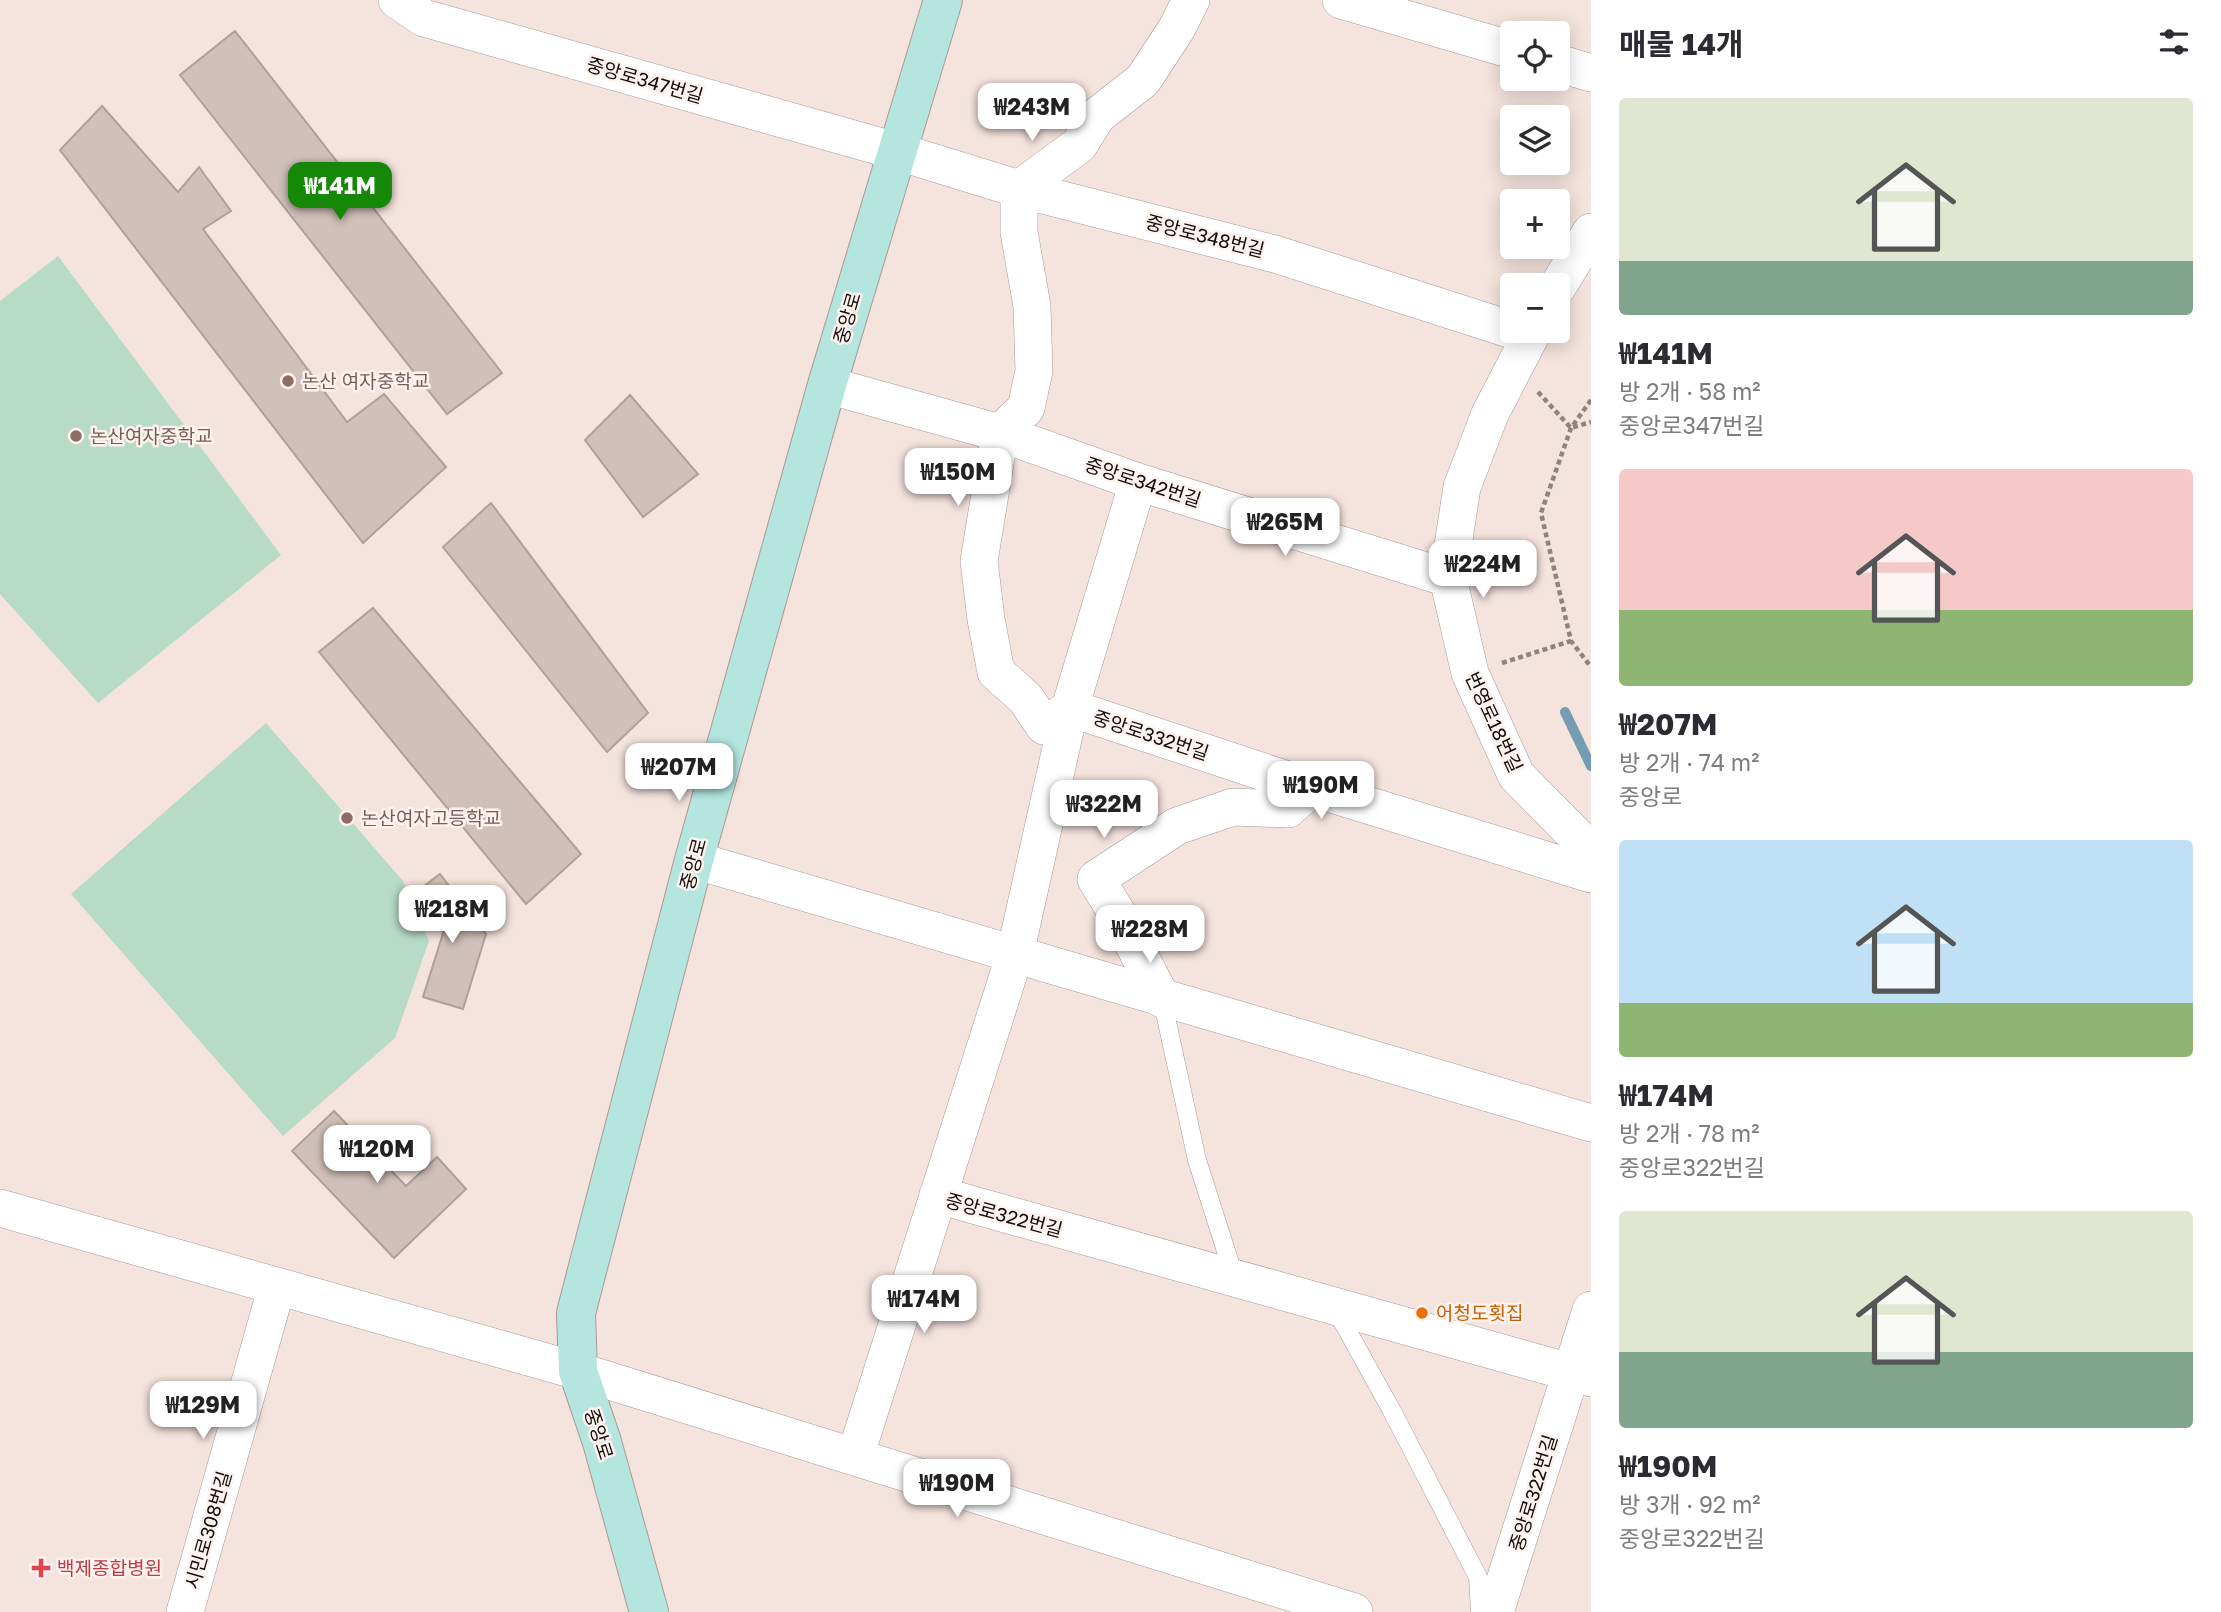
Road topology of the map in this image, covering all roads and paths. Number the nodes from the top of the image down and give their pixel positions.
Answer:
1 (397, 0) edge
2 (943, 0) edge
3 (1191, 0) edge
4 (1341, 0) edge
5 (1500, 46) edge
6 (1570, 67) edge
7 (1591, 73) edge
8 (896, 151) junction
9 (1019, 189) junction
10 (1591, 232) edge
11 (1566, 273) edge
12 (1500, 332) edge
13 (1519, 343) edge
14 (1523, 343) edge
15 (827, 385) junction
16 (1591, 400) edge
17 (1591, 422) edge
18 (1572, 428) junction
19 (1000, 433) junction
20 (1138, 482) junction
21 (1448, 578) junction
22 (1571, 641) junction
23 (1591, 667) edge
24 (1470, 673) junction
25 (1070, 708) junction
26 (1312, 788) junction
27 (1591, 851) edge
28 (694, 860) junction
29 (1591, 874) edge
30 (1015, 954) junction
31 (1162, 999) junction
32 (1591, 1122) edge
33 (938, 1195) junction
34 (0, 1208) edge
35 (1235, 1279) junction
36 (277, 1286) junction
37 (1335, 1307) junction
38 (1591, 1310) edge
39 (578, 1371) junction
40 (1581, 1376) edge
41 (855, 1457) junction
42 (185, 1612) edge
43 (649, 1612) edge
44 (1354, 1612) edge
45 (1480, 1612) edge
46 (1495, 1612) edge

1 - 8 street, 중앙로347번길
2 - 8 street, 중앙로
3 - 9 street
4 - 5 street
6 - 7 street
8 - 9 street, 중앙로348번길
8 - 15 street, 중앙로
9 - 12 street, 중앙로348번길
9 - 19 street
10 - 11 street
13 - 21 street, 번영로18번길
14 - 18 path
15 - 19 street, 중앙로342번길
15 - 28 street, 중앙로
16 - 18 path
17 - 18 path
18 - 22 path
19 - 20 street, 중앙로342번길
19 - 25 street
20 - 21 street, 중앙로342번길
20 - 25 street
21 - 24 street, 번영로18번길
22 - 23 path
22 - 24 path
24 - 27 street, 번영로18번길
25 - 26 street, 중앙로332번길
25 - 30 street, 중앙로332번길
26 - 29 street, 중앙로332번길
26 - 31 street
28 - 30 street
28 - 39 street, 중앙로
30 - 31 street
30 - 33 street, 중앙로332번길
31 - 32 street
31 - 35 lane
33 - 35 street, 중앙로322번길
33 - 41 street, 중앙로322번길
34 - 36 street
35 - 37 street, 중앙로322번길
36 - 39 street
36 - 42 street, 시민로308번길
37 - 40 street, 중앙로322번길
37 - 45 lane
38 - 40 street
39 - 41 street
39 - 43 street, 중앙로
40 - 46 street, 중앙로322번길
41 - 44 street

